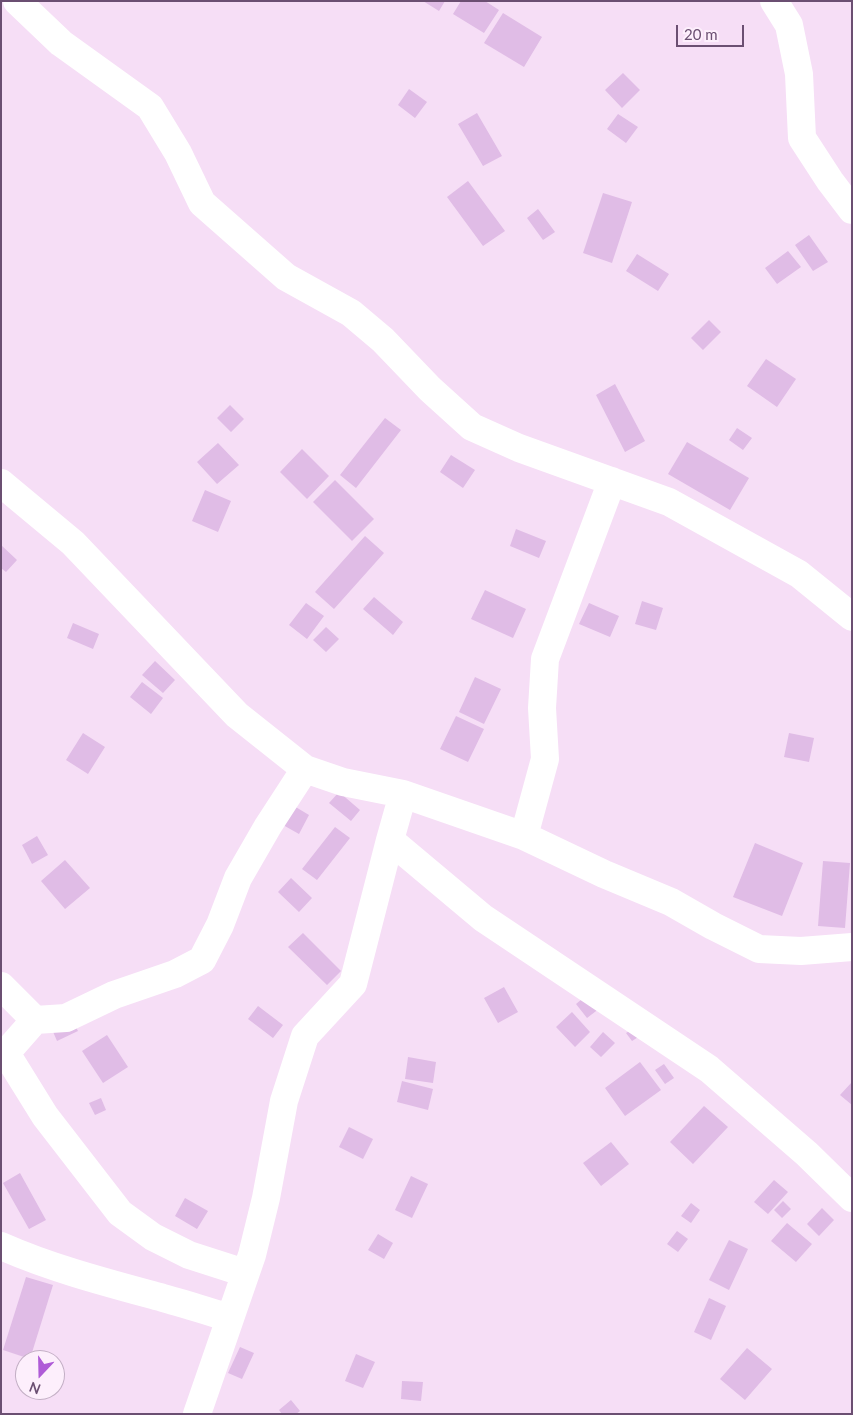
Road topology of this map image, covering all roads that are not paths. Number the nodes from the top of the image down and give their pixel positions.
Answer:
1 (17, 1) edge
2 (774, 1) edge
3 (852, 210) edge
4 (612, 481) junction
5 (1, 482) edge
6 (852, 617) edge
7 (305, 769) junction
8 (404, 794) junction
9 (524, 836) junction
10 (390, 840) junction
11 (852, 947) edge
12 (1, 986) edge
13 (35, 1020) junction
14 (4, 1054) edge
15 (852, 1198) edge
16 (1, 1246) edge
17 (245, 1273) junction
18 (230, 1318) junction
19 (197, 1414) edge

1 - 4 street
2 - 3 street
4 - 6 street
4 - 9 street
5 - 7 street
7 - 8 street
7 - 13 street
8 - 9 street
8 - 10 street
9 - 11 street
10 - 15 street
10 - 17 street
12 - 13 street
13 - 14 street
14 - 17 street
16 - 18 street
17 - 18 street
18 - 19 street

